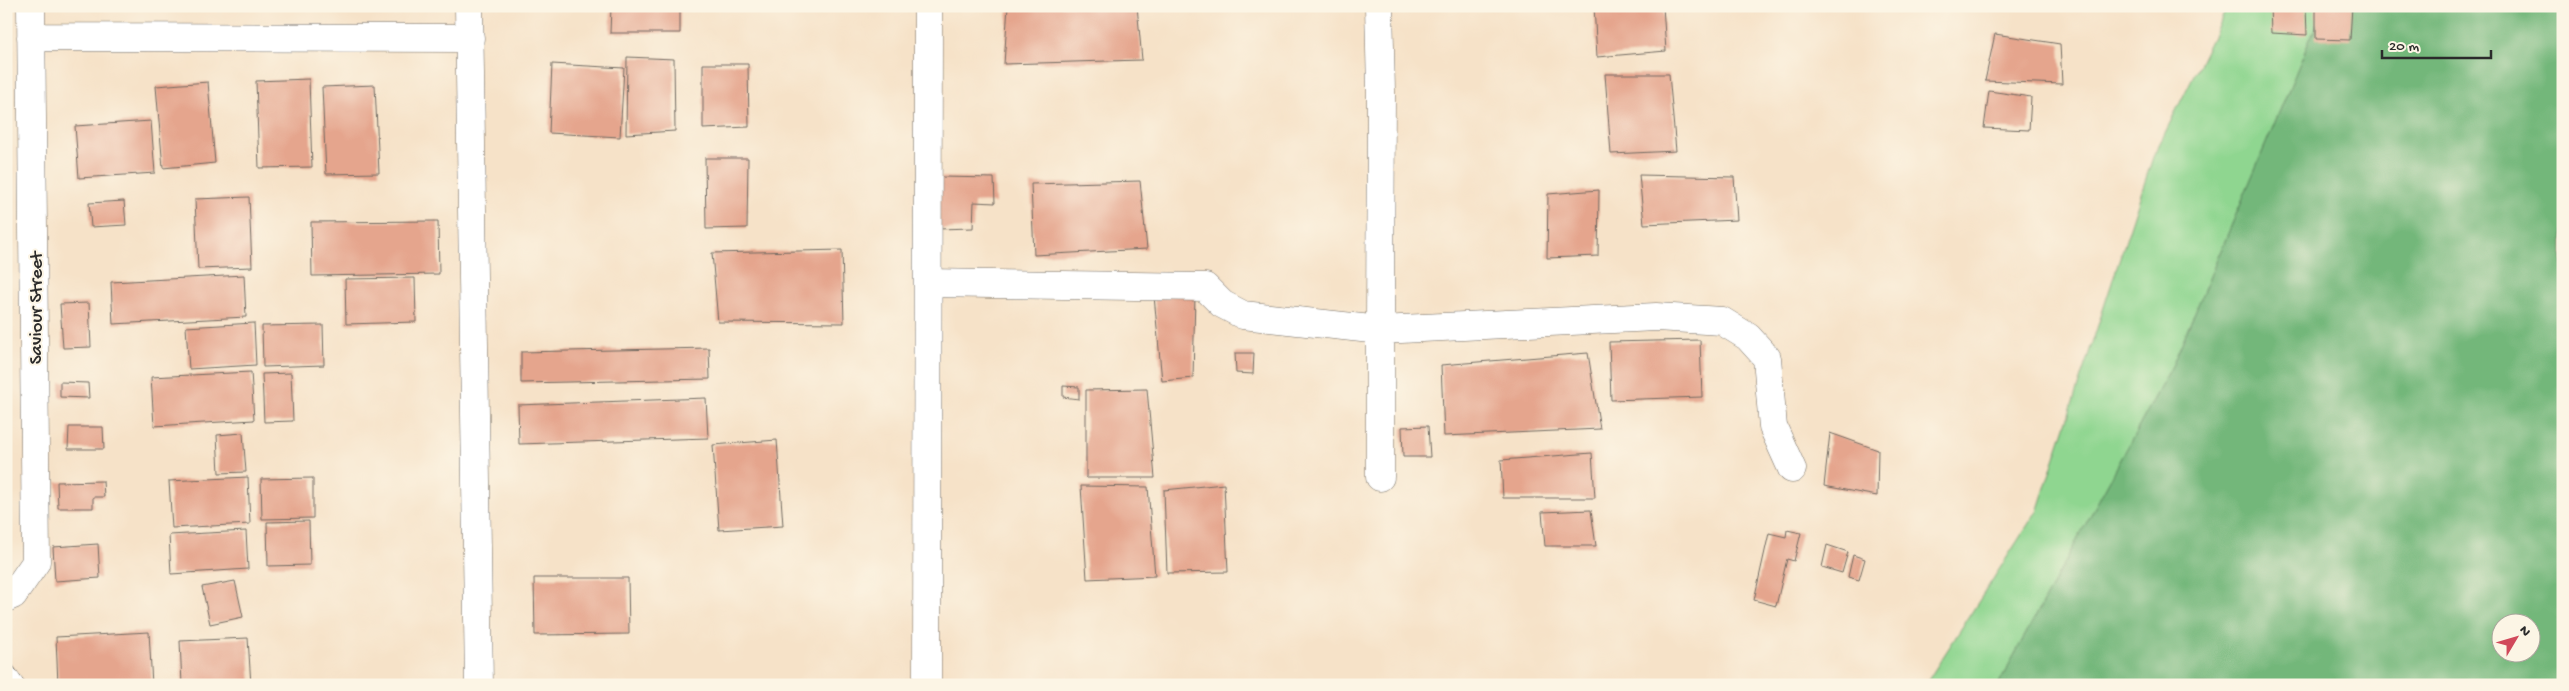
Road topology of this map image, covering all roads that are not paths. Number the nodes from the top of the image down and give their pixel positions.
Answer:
1 (31, 6) edge
2 (469, 6) edge
3 (928, 6) edge
4 (1379, 6) edge
5 (32, 37) junction
6 (470, 38) junction
7 (928, 283) junction
8 (1380, 330) junction
9 (1792, 469) dead end
10 (1380, 477) dead end
11 (6, 598) edge
12 (6, 670) edge
13 (17, 685) edge
14 (480, 685) edge
15 (927, 685) edge

1 - 5 street, Saviour Street
2 - 6 street
3 - 7 street
4 - 8 street
5 - 6 street
5 - 11 street, Saviour Street
6 - 14 street
7 - 8 street
7 - 15 street
8 - 9 street
8 - 10 street
12 - 13 lane

